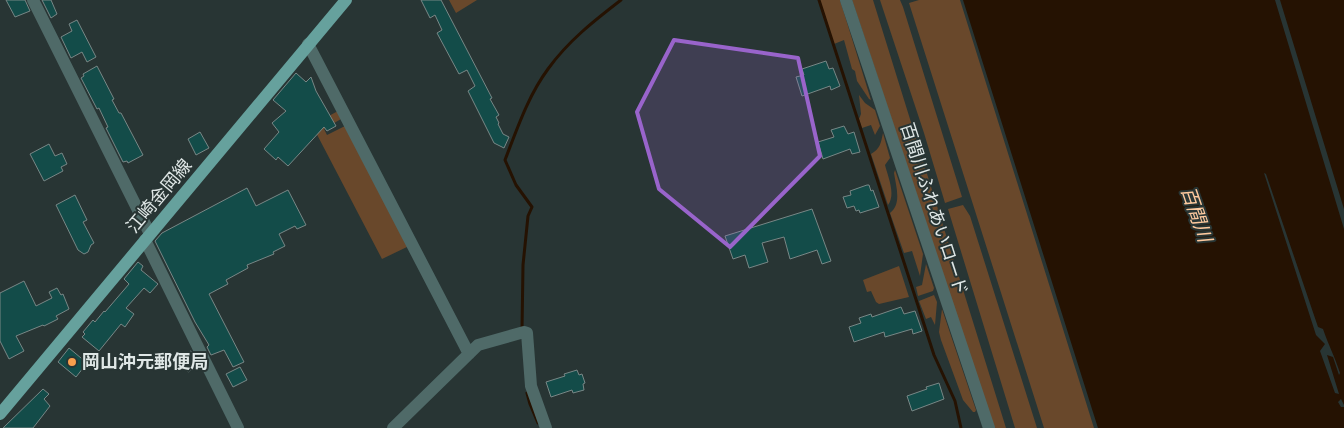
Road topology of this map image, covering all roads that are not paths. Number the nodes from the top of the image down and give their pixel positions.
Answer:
1 (32, 0) edge
2 (346, 0) edge
3 (846, 0) edge
4 (308, 44) junction
5 (147, 237) junction
6 (469, 354) junction
7 (0, 414) edge
8 (238, 428) edge
9 (393, 428) edge
10 (546, 428) edge
11 (989, 428) edge

1 - 5 street
2 - 4 main road, 江崎金岡線
3 - 11 street, 百間川ふれあいロード
4 - 5 main road, 江崎金岡線
4 - 6 street
5 - 7 main road, 江崎金岡線
5 - 8 street
6 - 9 street
6 - 10 street

